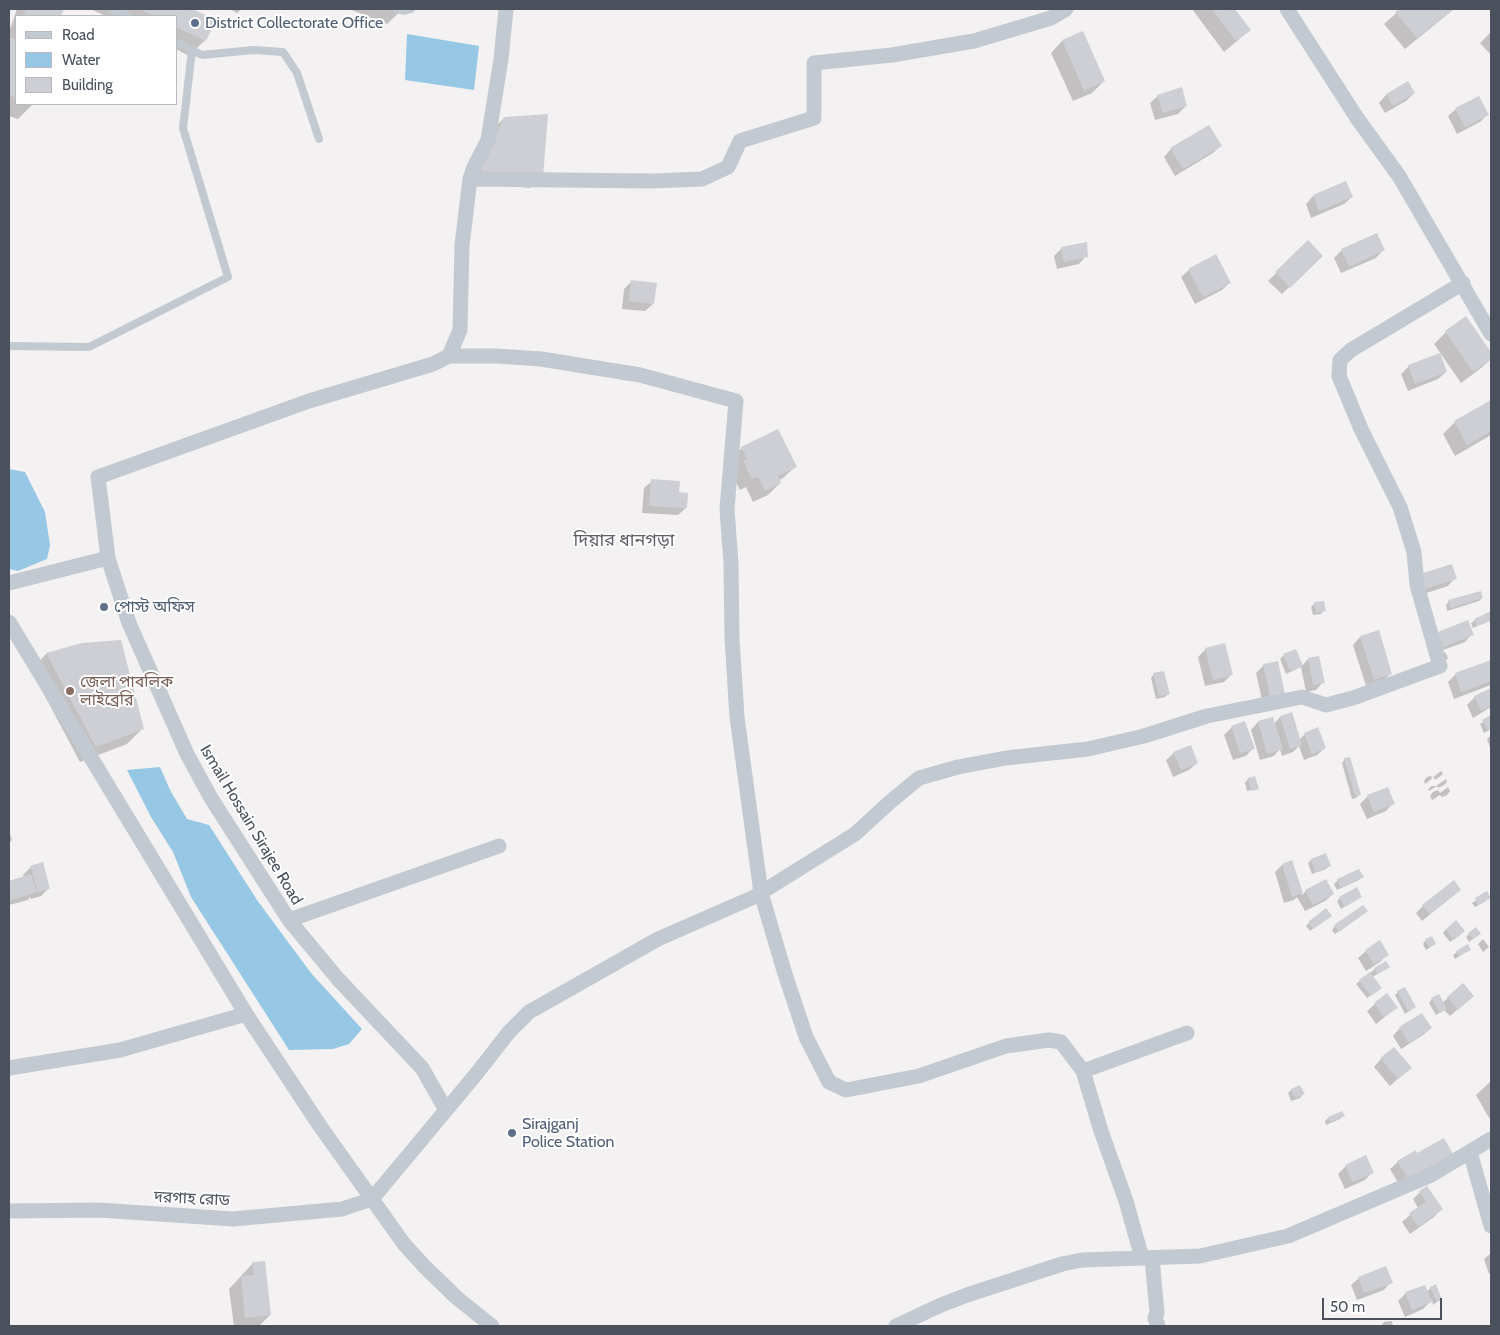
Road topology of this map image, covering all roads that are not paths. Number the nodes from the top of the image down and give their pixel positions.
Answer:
1 (112, 9) edge
2 (397, 9) edge
3 (411, 9) edge
4 (506, 9) edge
5 (1066, 9) edge
6 (1287, 9) edge
7 (125, 15) edge
8 (178, 43) edge
9 (192, 50) junction
10 (319, 140) dead end
11 (470, 179) junction
12 (1463, 284) junction
13 (1491, 334) edge
14 (9, 346) edge
15 (449, 356) junction
16 (108, 558) junction
17 (9, 583) edge
18 (9, 622) edge
19 (499, 846) dead end
20 (761, 893) junction
21 (289, 920) junction
22 (246, 1014) junction
23 (1187, 1033) dead end
24 (9, 1068) edge
25 (1083, 1071) junction
26 (446, 1110) junction
27 (1491, 1139) edge
28 (1470, 1152) junction
29 (372, 1199) junction
30 (9, 1211) edge
31 (1491, 1226) edge
32 (1147, 1258) junction
33 (457, 1298) junction
34 (481, 1326) edge
35 (492, 1326) edge
36 (896, 1326) edge
37 (1158, 1326) edge

1 - 7 lane
2 - 3 lane
4 - 11 street
5 - 11 street
6 - 12 street
8 - 9 lane
9 - 10 lane
9 - 14 lane
11 - 15 street
12 - 13 street
12 - 20 street
15 - 16 street, Ismail Hossain Sirajee Road
15 - 20 street
16 - 17 street
16 - 21 street, Ismail Hossain Sirajee Road
18 - 22 street
19 - 21 street
20 - 25 street
20 - 26 street
21 - 26 street, Ismail Hossain Sirajee Road
22 - 24 street
22 - 29 street
23 - 25 street
25 - 32 street
26 - 29 street
27 - 28 street
28 - 31 street
28 - 32 street
29 - 30 street, দরগাহ রোড
29 - 33 street
32 - 36 street
32 - 37 street
33 - 34 street
33 - 35 street

